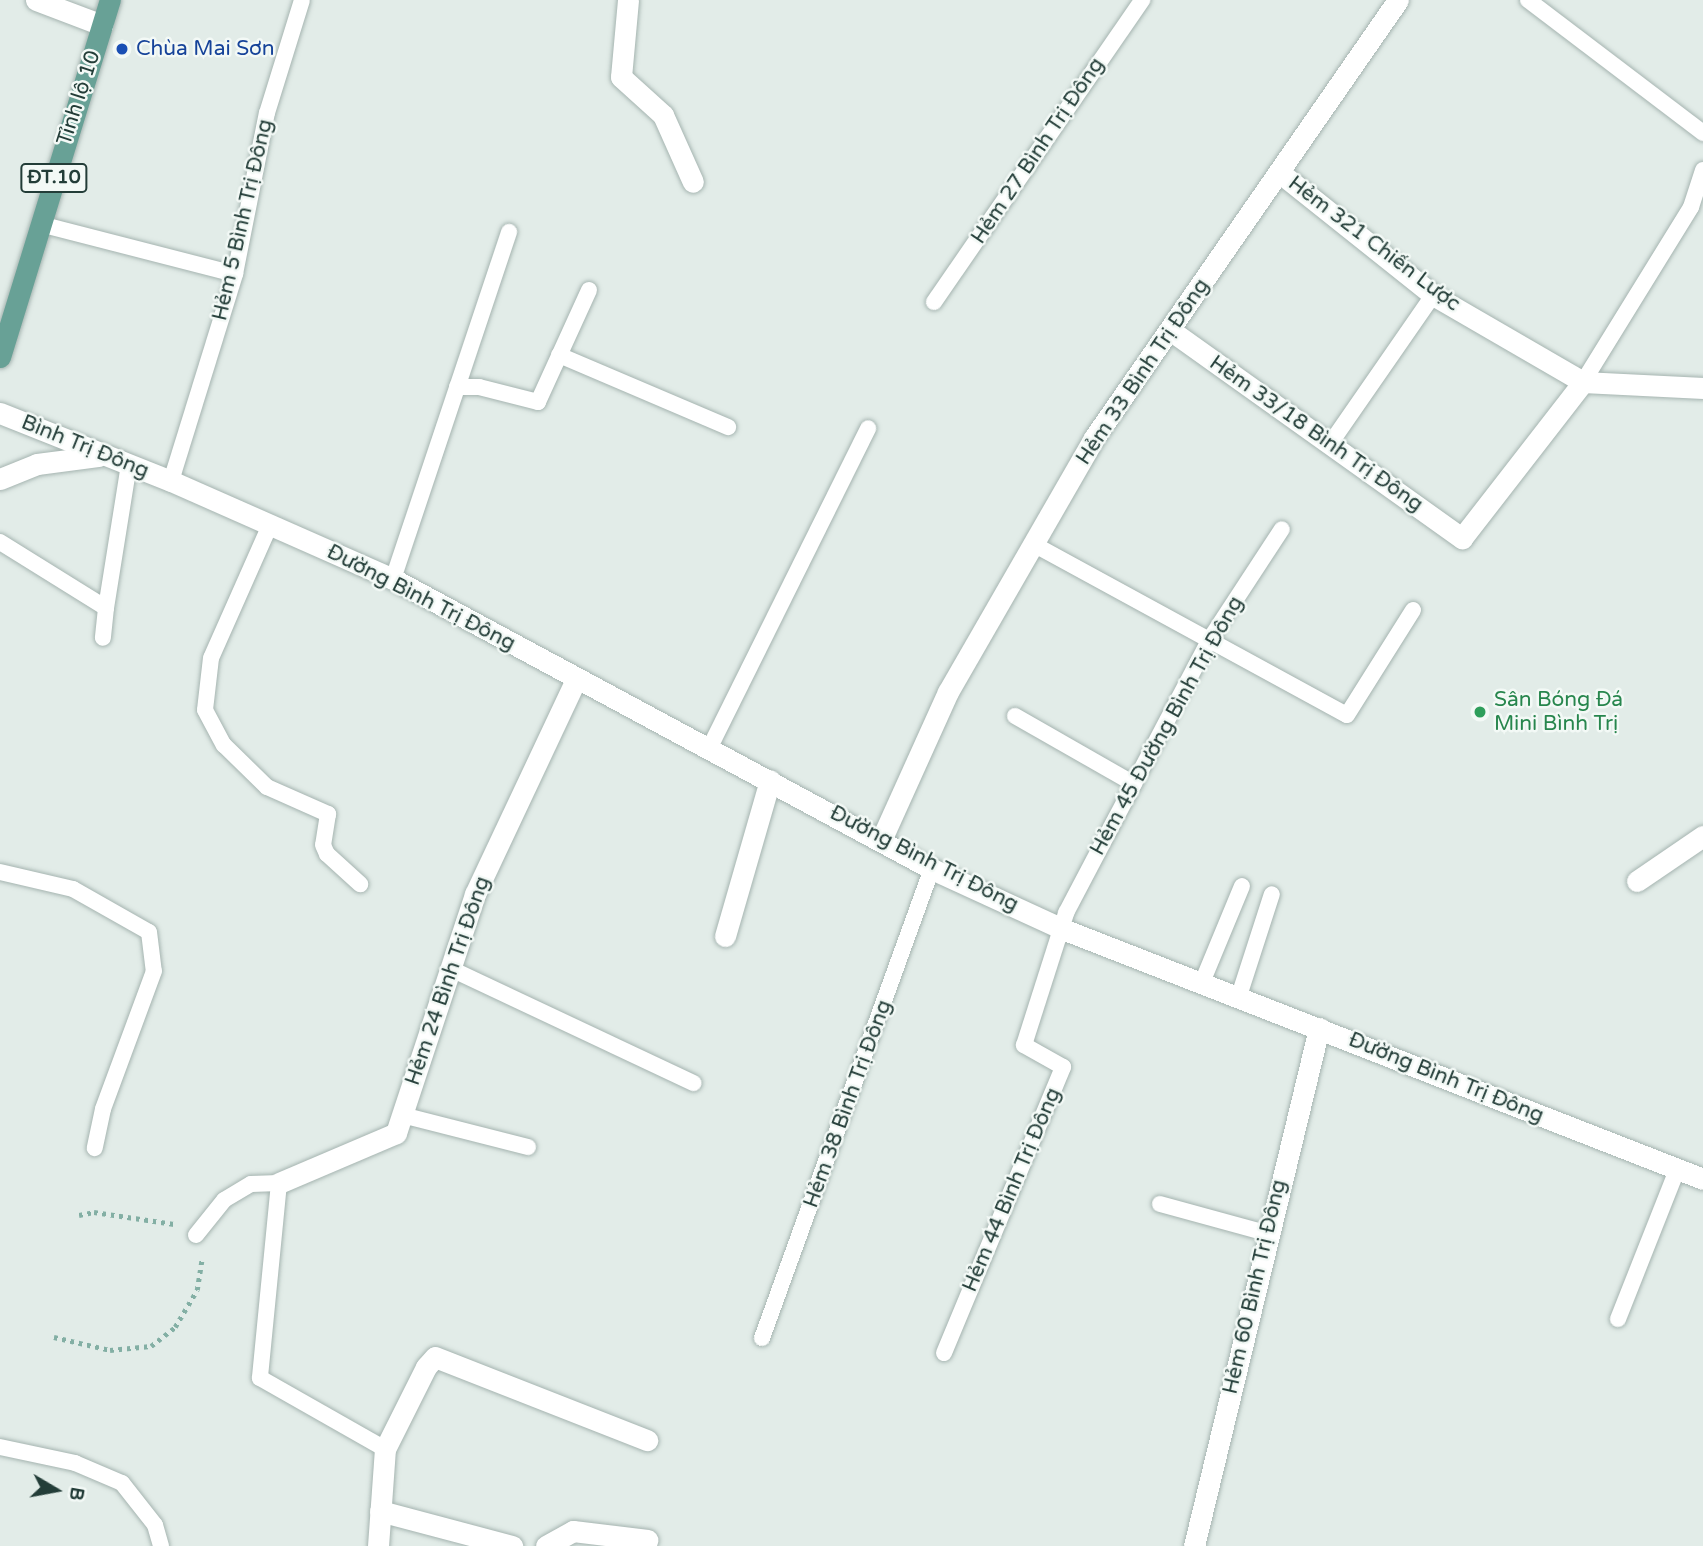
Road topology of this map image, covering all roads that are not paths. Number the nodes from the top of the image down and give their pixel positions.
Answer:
1 (36, 0) edge
2 (110, 0) edge
3 (302, 0) edge
4 (628, 0) edge
5 (1142, 0) edge
6 (1398, 0) edge
7 (1528, 0) edge
8 (102, 25) junction
9 (1703, 133) edge
10 (1703, 170) edge
11 (1279, 172) junction
12 (693, 182) dead end
13 (40, 223) junction
14 (509, 232) dead end
15 (235, 274) junction
16 (589, 290) dead end
17 (1433, 295) junction
18 (934, 302) dead end
19 (6, 313) edge
20 (1170, 330) junction
21 (559, 355) junction
22 (0, 357) edge
23 (1583, 382) junction
24 (457, 387) junction
25 (1703, 388) edge
26 (0, 413) edge
27 (728, 427) dead end
28 (869, 428) dead end
29 (1330, 444) junction
30 (107, 455) junction
31 (130, 465) junction
32 (0, 479) edge
33 (171, 481) junction
34 (270, 525) junction
35 (1282, 529) dead end
36 (0, 542) edge
37 (1035, 545) junction
38 (393, 579) junction
39 (106, 608) junction
40 (1413, 610) dead end
41 (103, 638) dead end
42 (1210, 639) junction
43 (576, 679) junction
44 (1015, 716) dead end
45 (709, 749) junction
46 (770, 780) junction
47 (1134, 784) junction
48 (1703, 836) edge
49 (882, 838) junction
50 (932, 869) junction
51 (0, 872) edge
52 (1637, 881) dead end
53 (360, 884) dead end
54 (1242, 886) dead end
55 (1272, 894) dead end
56 (1060, 928) junction
57 (726, 936) dead end
58 (451, 969) junction
59 (1201, 985) junction
60 (1238, 999) junction
61 (1319, 1028) junction
62 (692, 1083) dead end
63 (402, 1115) junction
64 (528, 1147) dead end
65 (95, 1148) dead end
66 (1677, 1170) junction
67 (1703, 1179) edge
68 (279, 1182) junction
69 (1160, 1204) dead end
70 (1266, 1233) junction
71 (197, 1235) road end
72 (1618, 1319) dead end
73 (762, 1338) dead end
74 (944, 1353) dead end
75 (647, 1440) dead end
76 (0, 1447) edge
77 (385, 1449) junction
78 (380, 1511) junction
79 (647, 1540) dead end
80 (161, 1546) edge
81 (378, 1546) edge
82 (512, 1546) edge
83 (546, 1546) edge
84 (1194, 1546) edge

1 - 8 street
2 - 8 main road, Tỉnh lộ 10 / ĐT.10
3 - 15 lane, Hẻm 5 Bình Trị Đông
4 - 12 street
5 - 18 lane, Hẻm 27 Bình Trị Đông
6 - 11 street, Hẻm 33 Bình Trị Đông
7 - 9 lane
8 - 13 main road, Tỉnh lộ 10 / ĐT.10
10 - 23 lane
11 - 17 street, Hẻm 321 Chiến Lược
11 - 20 street, Hẻm 33 Bình Trị Đông
13 - 15 lane
13 - 19 main road, Tỉnh lộ 10 / ĐT.10
14 - 24 lane
15 - 33 lane, Hẻm 5 Bình Trị Đông
16 - 21 lane
17 - 23 street, Hẻm 321 Chiến Lược
17 - 29 lane
19 - 22 main road, Tỉnh lộ 10 / ĐT.10
20 - 29 street, Hẻm 33/18 Bình Trị Đông
20 - 37 street, Hẻm 33 Bình Trị Đông
21 - 24 lane
21 - 27 lane
23 - 25 street, Hẻm 321 Chiến Lược
23 - 29 street, Hẻm 33/18 Bình Trị Đông
24 - 38 lane
26 - 30 street, Bình Trị Đông
28 - 45 lane
30 - 31 street, Bình Trị Đông
30 - 32 street
31 - 33 street, Bình Trị Đông
31 - 39 lane
33 - 34 street, Đường Bình Trị Đông
34 - 38 street, Đường Bình Trị Đông
34 - 53 lane
35 - 42 lane, Hẻm 45 Đường Bình Trị Đông
36 - 39 lane
37 - 42 lane
37 - 49 street, Hẻm 33 Bình Trị Đông
38 - 43 street, Đường Bình Trị Đông
39 - 41 lane
40 - 42 lane
42 - 47 lane, Hẻm 45 Đường Bình Trị Đông
43 - 45 street, Đường Bình Trị Đông
43 - 58 street, Hẻm 24 Bình Trị Đông
44 - 47 lane
45 - 46 street, Đường Bình Trị Đông
46 - 49 street, Đường Bình Trị Đông
46 - 57 street
47 - 56 lane, Hẻm 45 Đường Bình Trị Đông
48 - 52 street
49 - 50 street, Đường Bình Trị Đông
50 - 56 street, Đường Bình Trị Đông
50 - 73 lane, Hẻm 38 Bình Trị Đông
51 - 65 lane
54 - 59 lane
55 - 60 lane
56 - 59 street, Đường Bình Trị Đông
56 - 74 lane, Hẻm 44 Bình Trị Đông
58 - 62 lane
58 - 63 street, Hẻm 24 Bình Trị Đông
59 - 60 street, Đường Bình Trị Đông
60 - 61 street, Đường Bình Trị Đông
61 - 66 street, Đường Bình Trị Đông
61 - 70 street, Hẻm 60 Bình Trị Đông
63 - 64 lane
63 - 68 street, Hẻm 24 Bình Trị Đông
66 - 67 street, Đường Bình Trị Đông
66 - 72 lane
68 - 71 lane
68 - 77 lane
69 - 70 lane
70 - 84 street, Hẻm 60 Bình Trị Đông
75 - 77 street
76 - 80 lane
77 - 78 street
78 - 81 street
78 - 82 street
79 - 83 street

